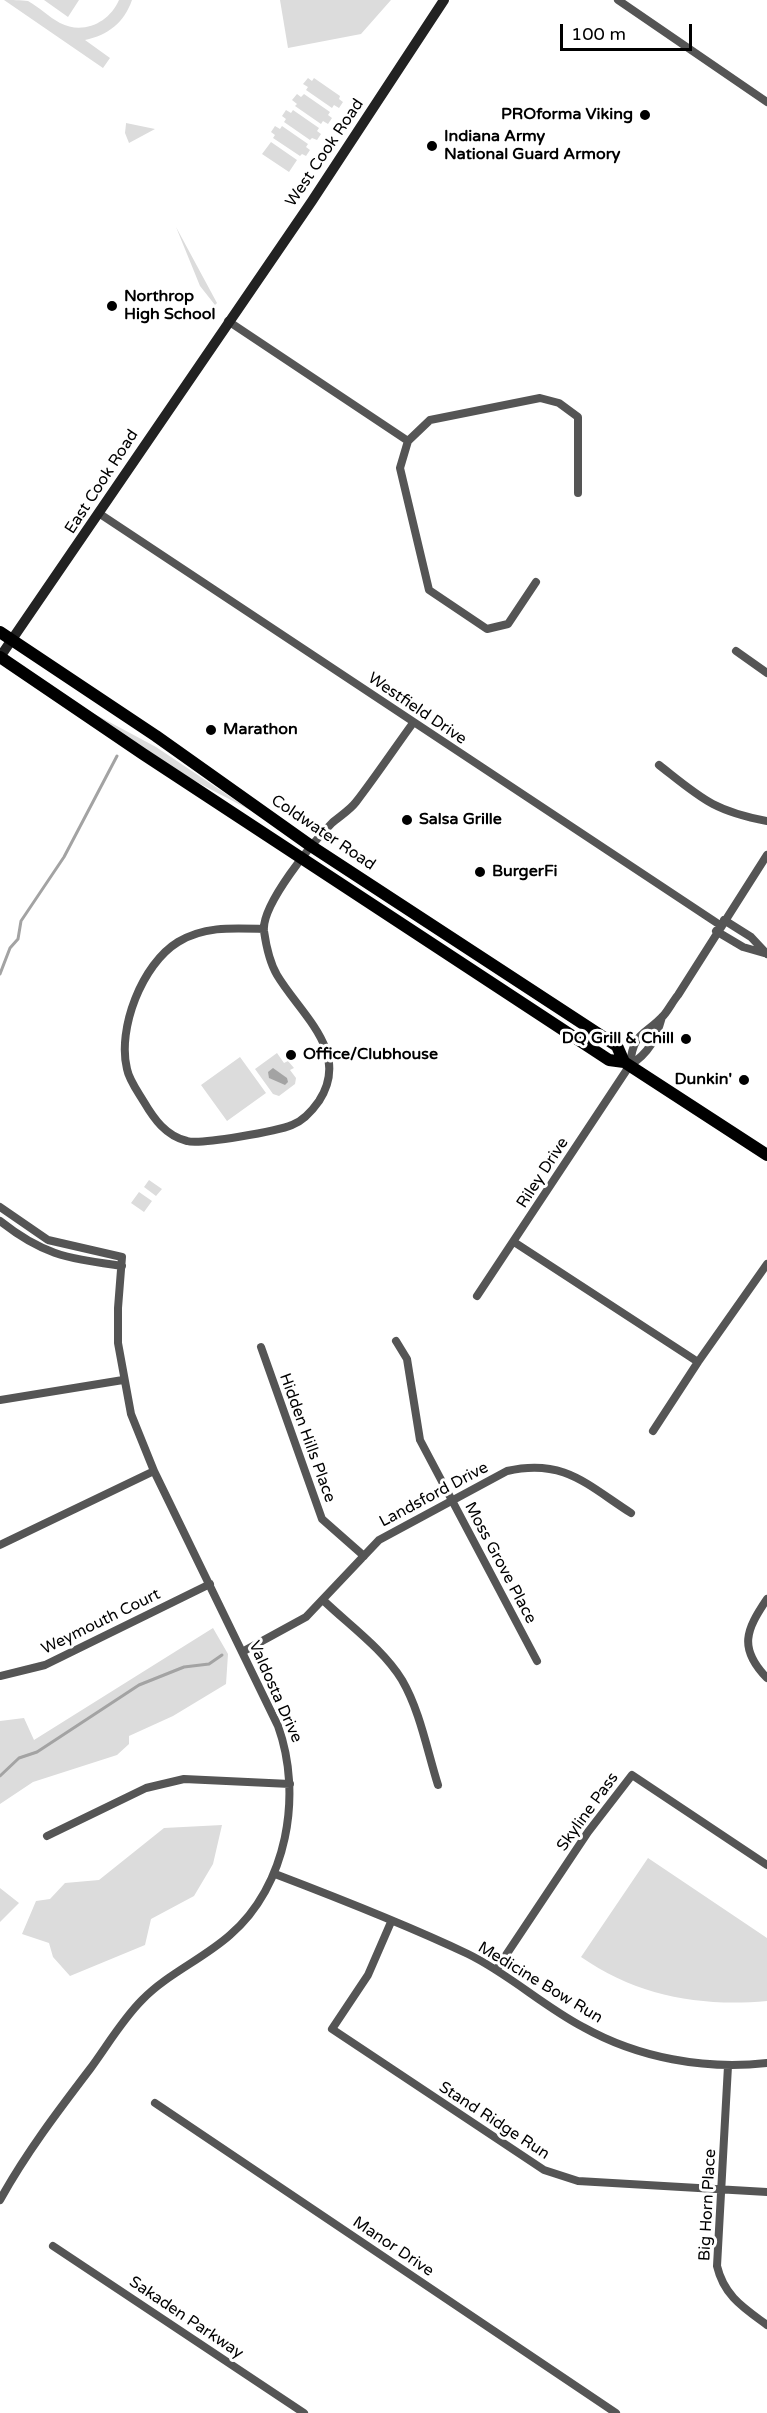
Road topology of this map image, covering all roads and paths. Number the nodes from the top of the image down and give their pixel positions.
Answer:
1 (444, 0) edge
2 (618, 0) edge
3 (767, 102) edge
4 (228, 321) junction
5 (408, 441) junction
6 (578, 493) dead end
7 (100, 514) junction
8 (536, 582) dead end
9 (0, 632) edge
10 (12, 641) junction
11 (736, 651) dead end
12 (0, 657) edge
13 (767, 673) edge
14 (413, 723) junction
15 (659, 765) dead end
16 (767, 820) edge
17 (311, 846) junction
18 (767, 855) edge
19 (302, 859) junction
20 (720, 925) junction
21 (263, 928) junction
22 (766, 954) edge
23 (662, 1017) junction
24 (627, 1064) junction
25 (767, 1155) edge
26 (0, 1208) edge
27 (0, 1221) edge
28 (514, 1242) junction
29 (767, 1264) edge
30 (122, 1266) junction
31 (477, 1296) dead end
32 (396, 1341) dead end
33 (261, 1347) dead end
34 (698, 1362) junction
35 (123, 1380) junction
36 (0, 1400) edge
37 (653, 1431) dead end
38 (154, 1472) junction
39 (452, 1500) junction
40 (631, 1513) dead end
41 (0, 1545) edge
42 (364, 1556) junction
43 (210, 1584) junction
44 (767, 1599) edge
45 (323, 1600) junction
46 (243, 1652) junction
47 (537, 1661) dead end
48 (0, 1676) edge
49 (767, 1678) edge
50 (290, 1784) junction
51 (438, 1785) dead end
52 (47, 1836) dead end
53 (767, 1865) edge
54 (274, 1874) junction
55 (391, 1922) junction
56 (496, 1970) junction
57 (767, 2063) edge
58 (728, 2066) junction
59 (154, 2103) dead end
60 (721, 2190) junction
61 (767, 2192) edge
62 (0, 2200) edge
63 (53, 2246) dead end
64 (767, 2325) edge
65 (304, 2413) edge
66 (616, 2413) edge

1 - 4 main road, West Cook Road
2 - 3 street
4 - 5 street
4 - 7 main road, East Cook Road
5 - 6 street
5 - 8 street
7 - 10 main road, East Cook Road
7 - 14 street, Westfield Drive
9 - 10 main road, Coldwater Road
10 - 12 main road, East Cook Road
10 - 17 main road, Coldwater Road
11 - 13 street
12 - 19 main road, Coldwater Road
14 - 17 street
14 - 20 street, Westfield Drive
15 - 16 street
17 - 19 street
17 - 24 main road, Coldwater Road
18 - 20 street, Riley Drive
19 - 21 street
19 - 24 main road, Coldwater Road
20 - 22 street
20 - 22 street
20 - 23 street, Riley Drive
21 - 21 street
23 - 24 street, Riley Drive
23 - 24 street, Riley Drive
24 - 25 main road, Coldwater Road
24 - 28 street, Riley Drive
26 - 30 street, Valdosta Drive
27 - 30 street
28 - 31 street, Riley Drive
28 - 34 street
29 - 34 street
30 - 35 street, Valdosta Drive
32 - 39 street, Moss Grove Place
33 - 42 street, Hidden Hills Place
34 - 37 street
35 - 36 street
35 - 38 street, Valdosta Drive
38 - 41 street
38 - 43 street, Valdosta Drive
39 - 40 street, Landsford Drive
39 - 42 street, Landsford Drive
39 - 47 street, Moss Grove Place
42 - 45 street, Landsford Drive
43 - 46 street, Valdosta Drive
43 - 48 street, Weymouth Court
44 - 49 street
45 - 46 street, Landsford Drive
45 - 51 street
46 - 50 street, Valdosta Drive
50 - 52 street
50 - 54 street, Valdosta Drive
53 - 56 street, Skyline Pass
54 - 55 street, Medicine Bow Run
54 - 62 street, Valdosta Drive
55 - 56 street, Medicine Bow Run
55 - 60 street, Stand Ridge Run
56 - 58 street, Medicine Bow Run
57 - 58 street, Medicine Bow Run
58 - 60 street, Big Horn Place
59 - 66 street, Manor Drive
60 - 61 street, Stand Ridge Run
60 - 64 street, Big Horn Place
63 - 65 street, Sakaden Parkway

